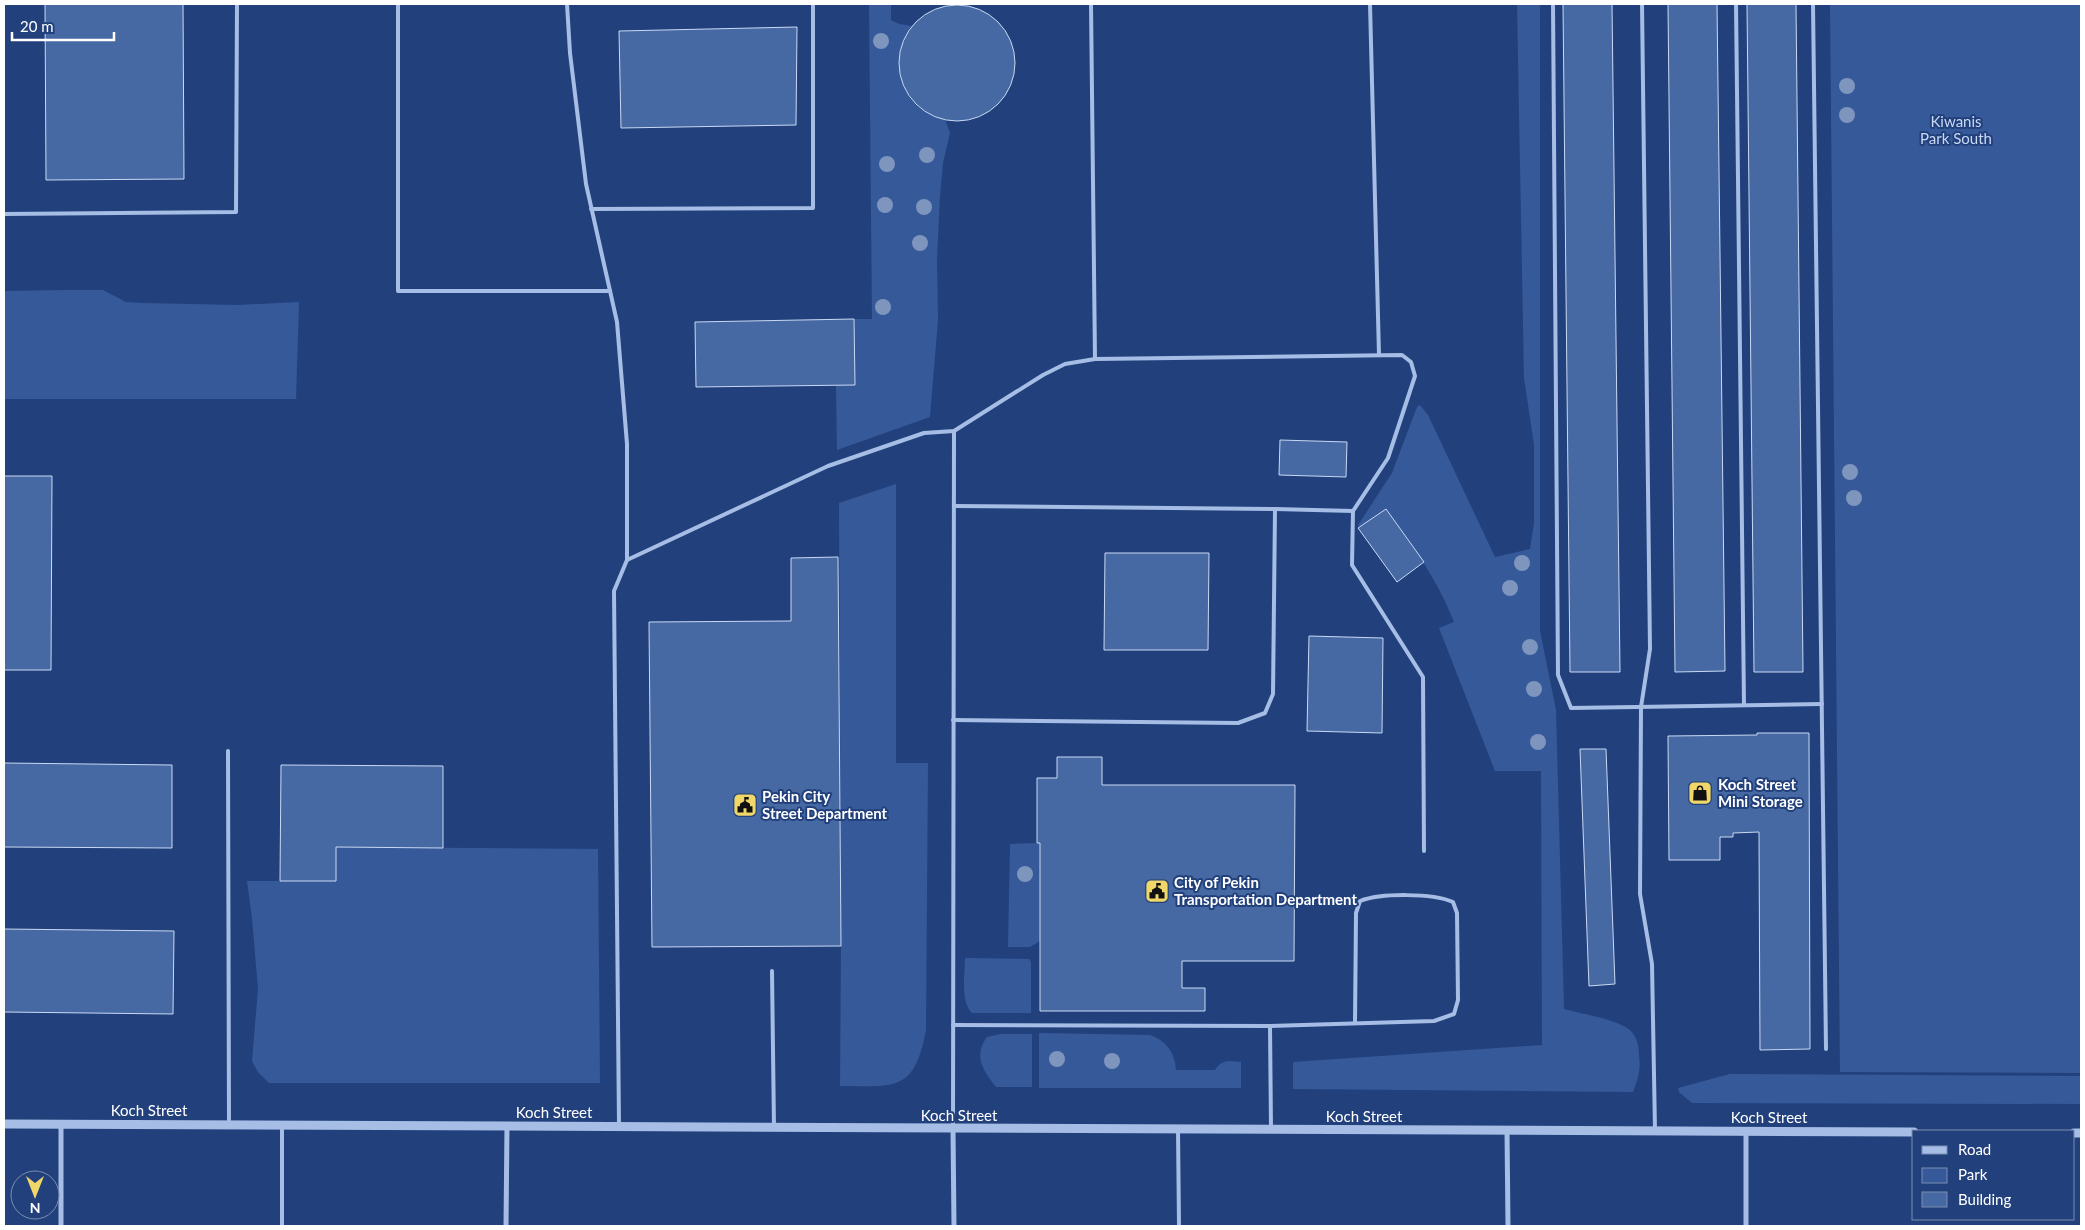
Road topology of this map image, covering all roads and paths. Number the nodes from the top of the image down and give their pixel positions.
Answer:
1 (236, 4) edge
2 (398, 4) edge
3 (568, 4) edge
4 (813, 4) edge
5 (1091, 4) edge
6 (1370, 4) edge
7 (1553, 4) edge
8 (1642, 4) edge
9 (1736, 4) edge
10 (1814, 4) edge
11 (591, 209) junction
12 (4, 214) edge
13 (610, 291) junction
14 (1378, 355) junction
15 (1095, 359) junction
16 (954, 431) junction
17 (954, 506) junction
18 (1275, 509) junction
19 (1353, 511) junction
20 (627, 560) junction
21 (1822, 704) junction
22 (1744, 705) junction
23 (1640, 707) junction
24 (953, 720) junction
25 (228, 752) dead end
26 (1424, 850) dead end
27 (772, 971) dead end
28 (1355, 1023) junction
29 (953, 1025) junction
30 (1270, 1026) junction
31 (1826, 1049) dead end
32 (4, 1124) edge
33 (61, 1124) junction
34 (229, 1124) junction
35 (282, 1125) junction
36 (507, 1125) junction
37 (619, 1126) junction
38 (774, 1128) junction
39 (953, 1129) junction
40 (1178, 1129) junction
41 (1271, 1129) junction
42 (1507, 1130) junction
43 (1655, 1130) junction
44 (1746, 1131) junction
45 (1912, 1132) edge
46 (61, 1226) edge
47 (282, 1226) edge
48 (506, 1226) edge
49 (954, 1226) edge
50 (1179, 1226) edge
51 (1508, 1226) edge
52 (1746, 1226) edge

1 - 12 lane
2 - 13 lane
3 - 11 lane
4 - 11 lane
5 - 15 lane
6 - 14 lane
7 - 23 lane
8 - 23 lane
9 - 22 lane
10 - 21 lane
11 - 13 lane
13 - 20 lane
14 - 15 lane
14 - 19 lane
15 - 16 lane
16 - 17 lane
16 - 20 lane
17 - 18 lane
17 - 24 lane
18 - 19 lane
18 - 24 lane
19 - 26 lane
20 - 37 lane
21 - 22 lane
21 - 31 lane
22 - 23 lane
23 - 43 lane
24 - 29 lane
25 - 34 lane
27 - 38 lane
28 - 28 lane
28 - 30 lane
29 - 30 lane
29 - 39 lane
30 - 41 lane
32 - 33 street, Koch Street
33 - 34 street, Koch Street
33 - 46 street
34 - 35 street, Koch Street
35 - 36 street, Koch Street
35 - 47 lane
36 - 37 street, Koch Street
36 - 48 street
37 - 38 street, Koch Street
38 - 39 street, Koch Street
39 - 40 street, Koch Street
39 - 49 street
40 - 41 street, Koch Street
40 - 50 lane
41 - 42 street, Koch Street
42 - 43 street, Koch Street
42 - 51 street
43 - 44 street, Koch Street
44 - 45 street, Koch Street
44 - 52 street

